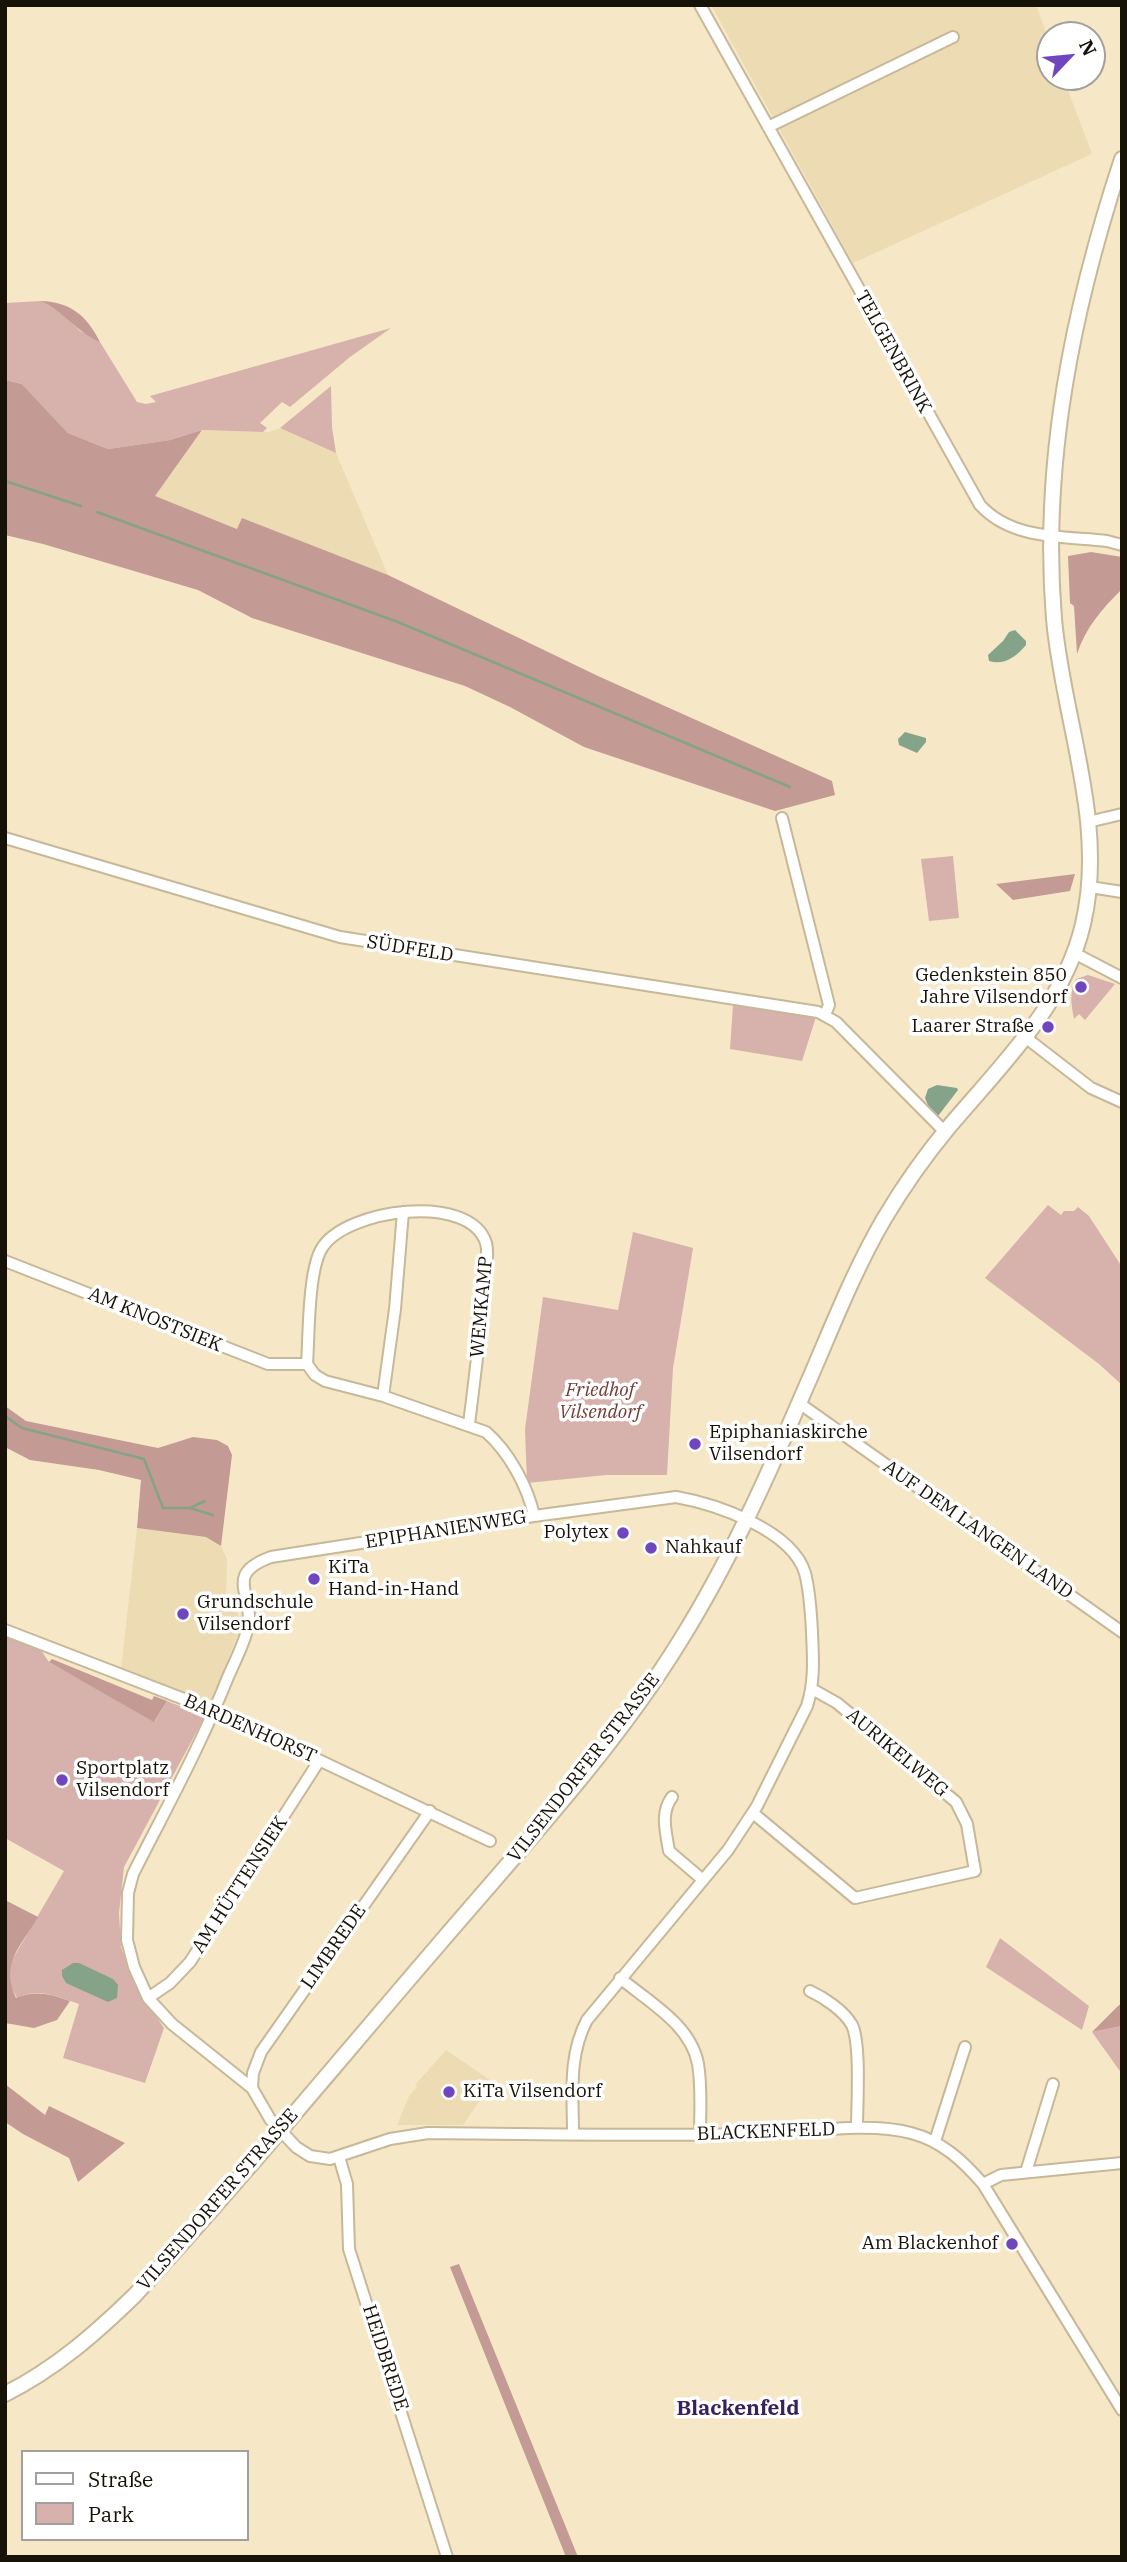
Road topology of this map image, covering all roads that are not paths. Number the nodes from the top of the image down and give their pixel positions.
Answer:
1 (700, 5) edge
2 (953, 37) dead end
3 (768, 127) junction
4 (1122, 159) edge
5 (1052, 535) junction
6 (1122, 545) edge
7 (1122, 814) edge
8 (782, 818) dead end
9 (1088, 822) junction
10 (5, 838) edge
11 (1090, 887) junction
12 (1122, 892) edge
13 (1074, 953) junction
14 (1122, 978) edge
15 (825, 1015) junction
16 (1025, 1037) junction
17 (1122, 1102) edge
18 (945, 1132) junction
19 (403, 1212) junction
20 (5, 1261) edge
21 (307, 1364) junction
22 (383, 1396) junction
23 (799, 1403) junction
24 (469, 1424) junction
25 (534, 1517) junction
26 (745, 1520) junction
27 (5, 1630) edge
28 (1122, 1632) edge
29 (813, 1689) junction
30 (215, 1711) junction
31 (320, 1761) junction
32 (672, 1797) dead end
33 (430, 1811) junction
34 (753, 1814) junction
35 (490, 1841) dead end
36 (702, 1880) junction
37 (620, 1978) junction
38 (810, 1991) dead end
39 (148, 1998) junction
40 (965, 2047) dead end
41 (1053, 2084) dead end
42 (252, 2088) junction
43 (280, 2129) junction
44 (857, 2129) junction
45 (573, 2134) junction
46 (700, 2135) junction
47 (935, 2141) junction
48 (339, 2157) junction
49 (1122, 2163) edge
50 (1026, 2172) junction
51 (983, 2184) junction
52 (5, 2394) edge
53 (1122, 2410) edge
54 (447, 2557) edge

1 - 3 street, TELGENBRINK
2 - 3 street
3 - 5 street, TELGENBRINK
4 - 5 main road, VILSENDORFER STRASSE
5 - 6 street
5 - 9 main road, VILSENDORFER STRASSE
7 - 9 street
8 - 15 street
9 - 11 main road, VILSENDORFER STRASSE
10 - 15 street, SÜDFELD
11 - 12 street
11 - 13 main road, VILSENDORFER STRASSE
13 - 14 street
13 - 16 main road, VILSENDORFER STRASSE
15 - 18 street, SÜDFELD
16 - 17 street
16 - 18 main road, VILSENDORFER STRASSE
18 - 23 main road, VILSENDORFER STRASSE
19 - 21 street, WEMKAMP
19 - 22 street
19 - 24 street, WEMKAMP
20 - 21 street, AM KNOSTSIEK
21 - 22 street
22 - 24 street
23 - 26 main road, VILSENDORFER STRASSE
23 - 28 street, AUF DEM LANGEN LAND
24 - 25 street
25 - 26 street, EPIPHANIENWEG
25 - 30 street, EPIPHANIENWEG
26 - 29 street, EPIPHANIENWEG
26 - 43 main road, VILSENDORFER STRASSE
27 - 30 street, BARDENHORST
29 - 34 street
29 - 34 street, AURIKELWEG
30 - 31 street, BARDENHORST
30 - 39 street, EPIPHANIENWEG
31 - 33 street, BARDENHORST
31 - 39 street, AM HÜTTENSIEK
32 - 36 street
33 - 35 street, BARDENHORST
33 - 42 street, LIMBREDE
34 - 36 street
36 - 37 street
37 - 45 street
37 - 46 street
38 - 44 street
39 - 42 street, EPIPHANIENWEG
40 - 47 street
41 - 50 street
42 - 43 street, EPIPHANIENWEG
43 - 48 street, BLACKENFELD
43 - 52 main road, VILSENDORFER STRASSE
44 - 46 street, BLACKENFELD
44 - 47 street, BLACKENFELD
45 - 46 street, BLACKENFELD
45 - 48 street, BLACKENFELD
47 - 51 street, BLACKENFELD
48 - 54 street, HEIDBREDE
49 - 50 street
50 - 51 street
51 - 53 street, BLACKENFELD

